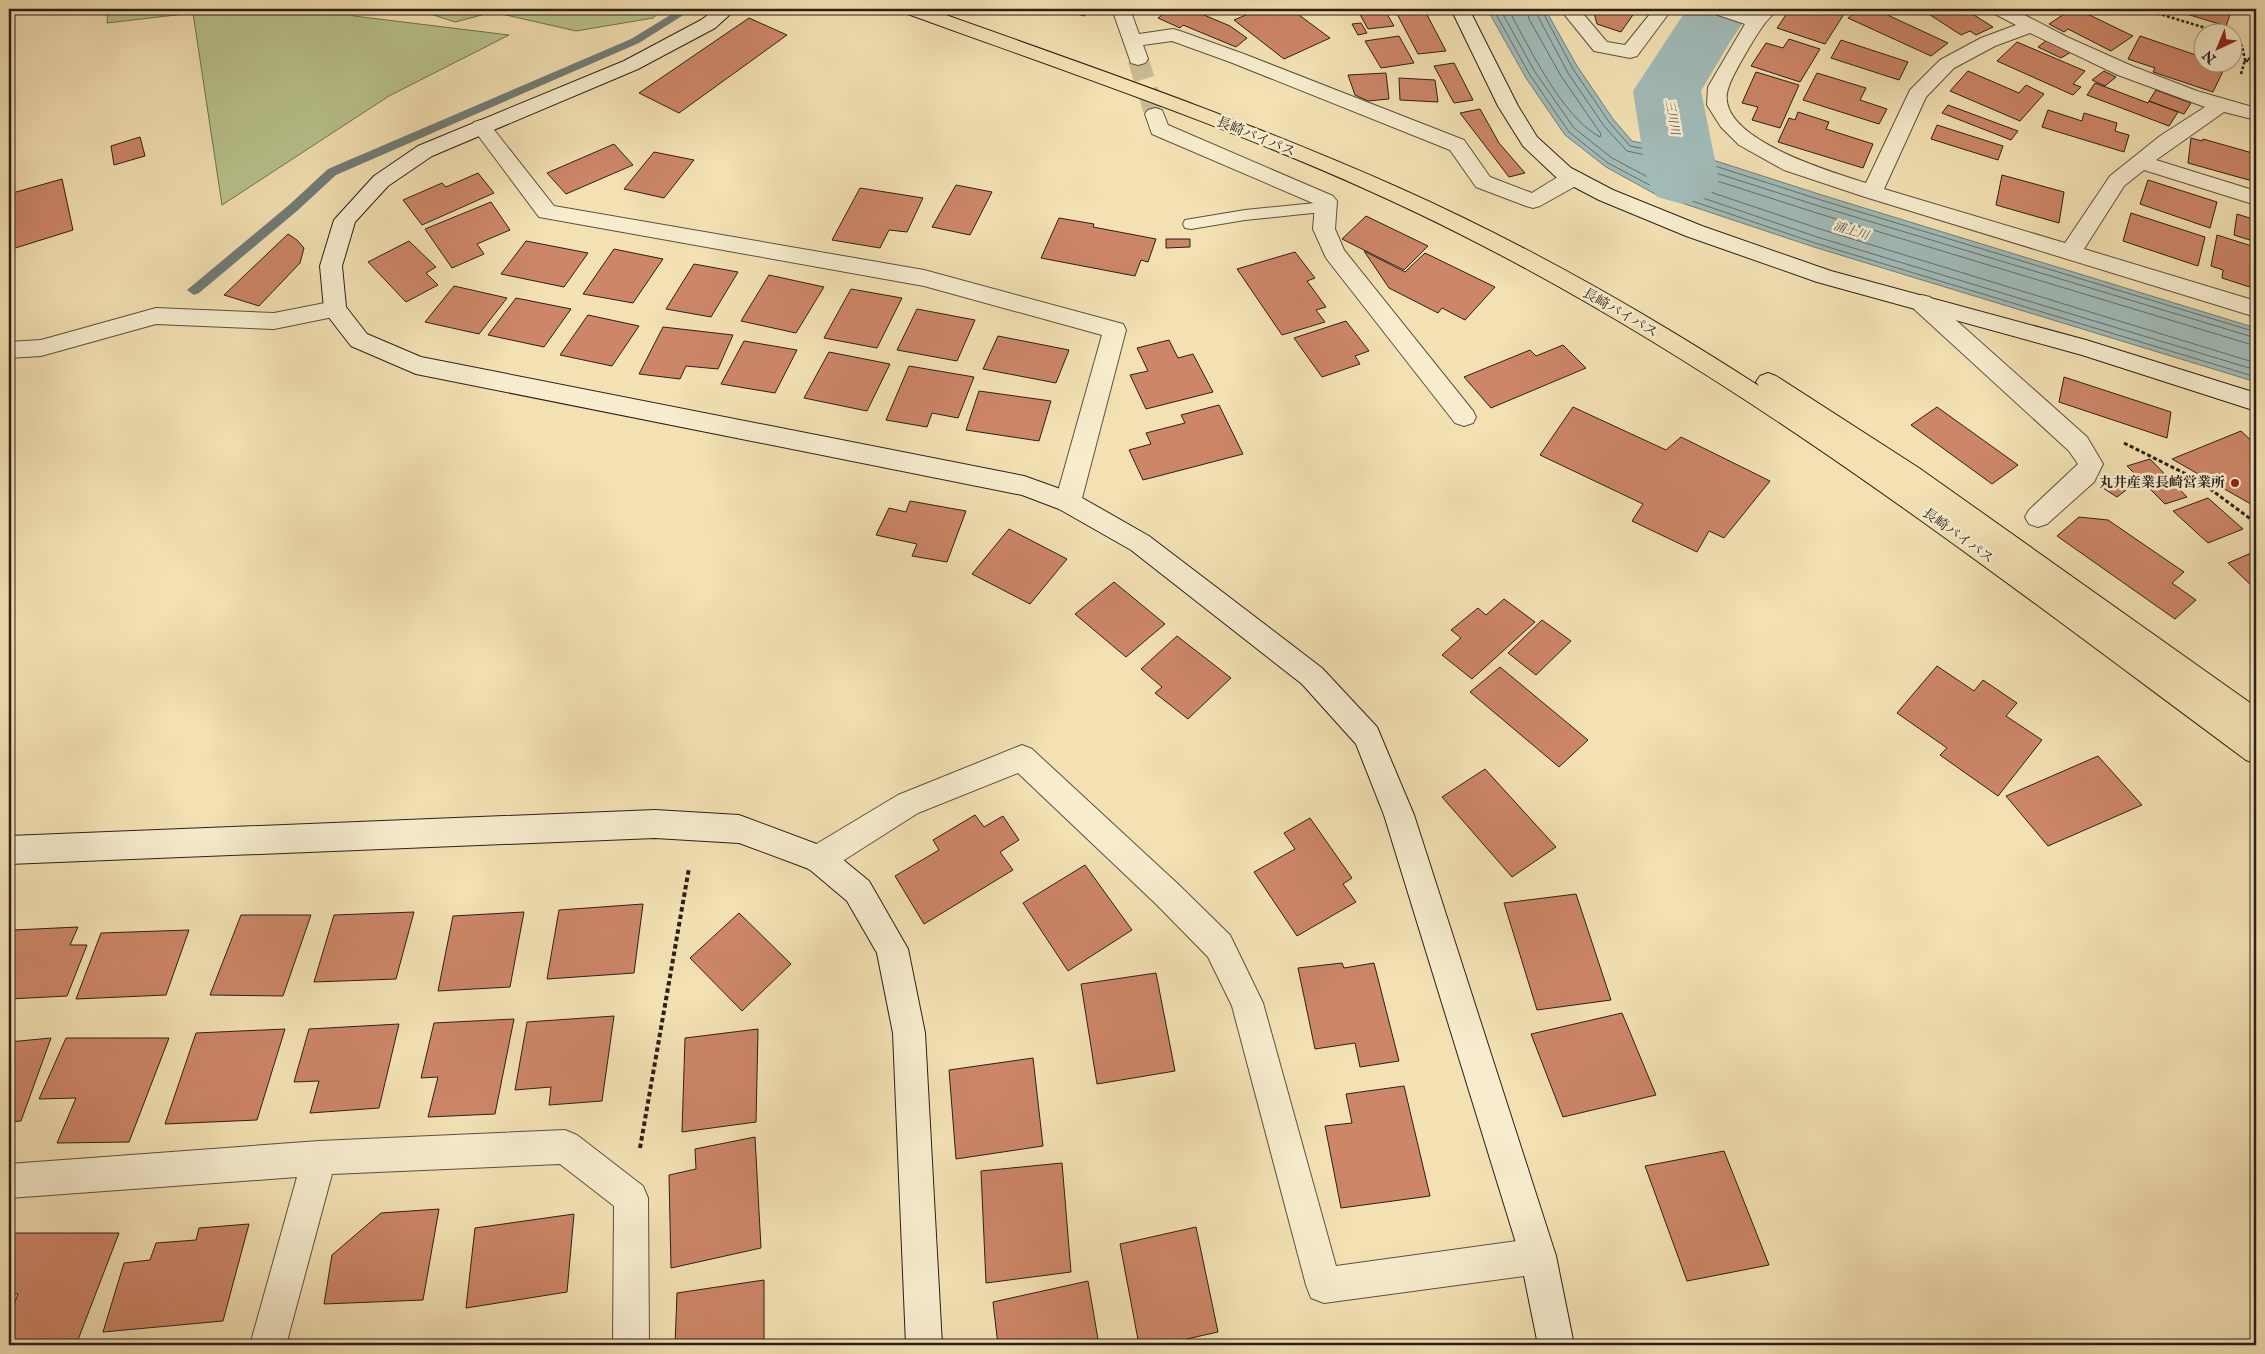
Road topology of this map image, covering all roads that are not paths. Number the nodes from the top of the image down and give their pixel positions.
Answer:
1 (727, 9) edge
2 (912, 9) edge
3 (956, 9) edge
4 (1121, 9) edge
5 (1460, 9) edge
6 (1569, 9) edge
7 (1663, 9) edge
8 (1719, 9) edge
9 (2000, 9) edge
10 (1762, 16) edge
11 (2031, 26) junction
12 (2220, 106) junction
13 (1155, 114) tunnel mouth
14 (2256, 114) edge
15 (481, 126) junction
16 (2139, 162) junction
17 (1574, 178) junction
18 (1872, 192) junction
19 (2256, 198) edge
20 (1326, 207) junction
21 (1192, 224) dead end
22 (2071, 252) junction
23 (1922, 303) junction
24 (335, 309) junction
25 (2256, 309) edge
26 (9, 350) edge
27 (2256, 402) edge
28 (1464, 417) dead end
29 (1068, 502) junction
30 (2038, 517) dead end
31 (2256, 723) edge
32 (2256, 751) edge
33 (9, 850) edge
34 (819, 859) junction
35 (319, 1158) junction
36 (9, 1181) edge
37 (1538, 1256) junction
38 (268, 1345) edge
39 (631, 1345) edge
40 (924, 1345) edge
41 (1556, 1345) edge

1 - 15 street
2 - 32 highway, 長崎バイパス
3 - 31 highway, 長崎バイパス
4 - 17 street
5 - 17 street
6 - 7 street
8 - 10 street
9 - 11 street
10 - 18 street
11 - 12 street
11 - 18 street
12 - 14 street
12 - 16 street
13 - 20 street
15 - 24 street
15 - 29 street
16 - 19 street
16 - 22 street
17 - 23 street
18 - 22 street
20 - 21 lane
20 - 28 street
22 - 25 street
23 - 27 street
23 - 30 street
24 - 26 street
24 - 29 street
29 - 37 street
33 - 34 street
34 - 37 street
34 - 40 street
35 - 36 street
35 - 38 street
35 - 39 street
37 - 41 street

